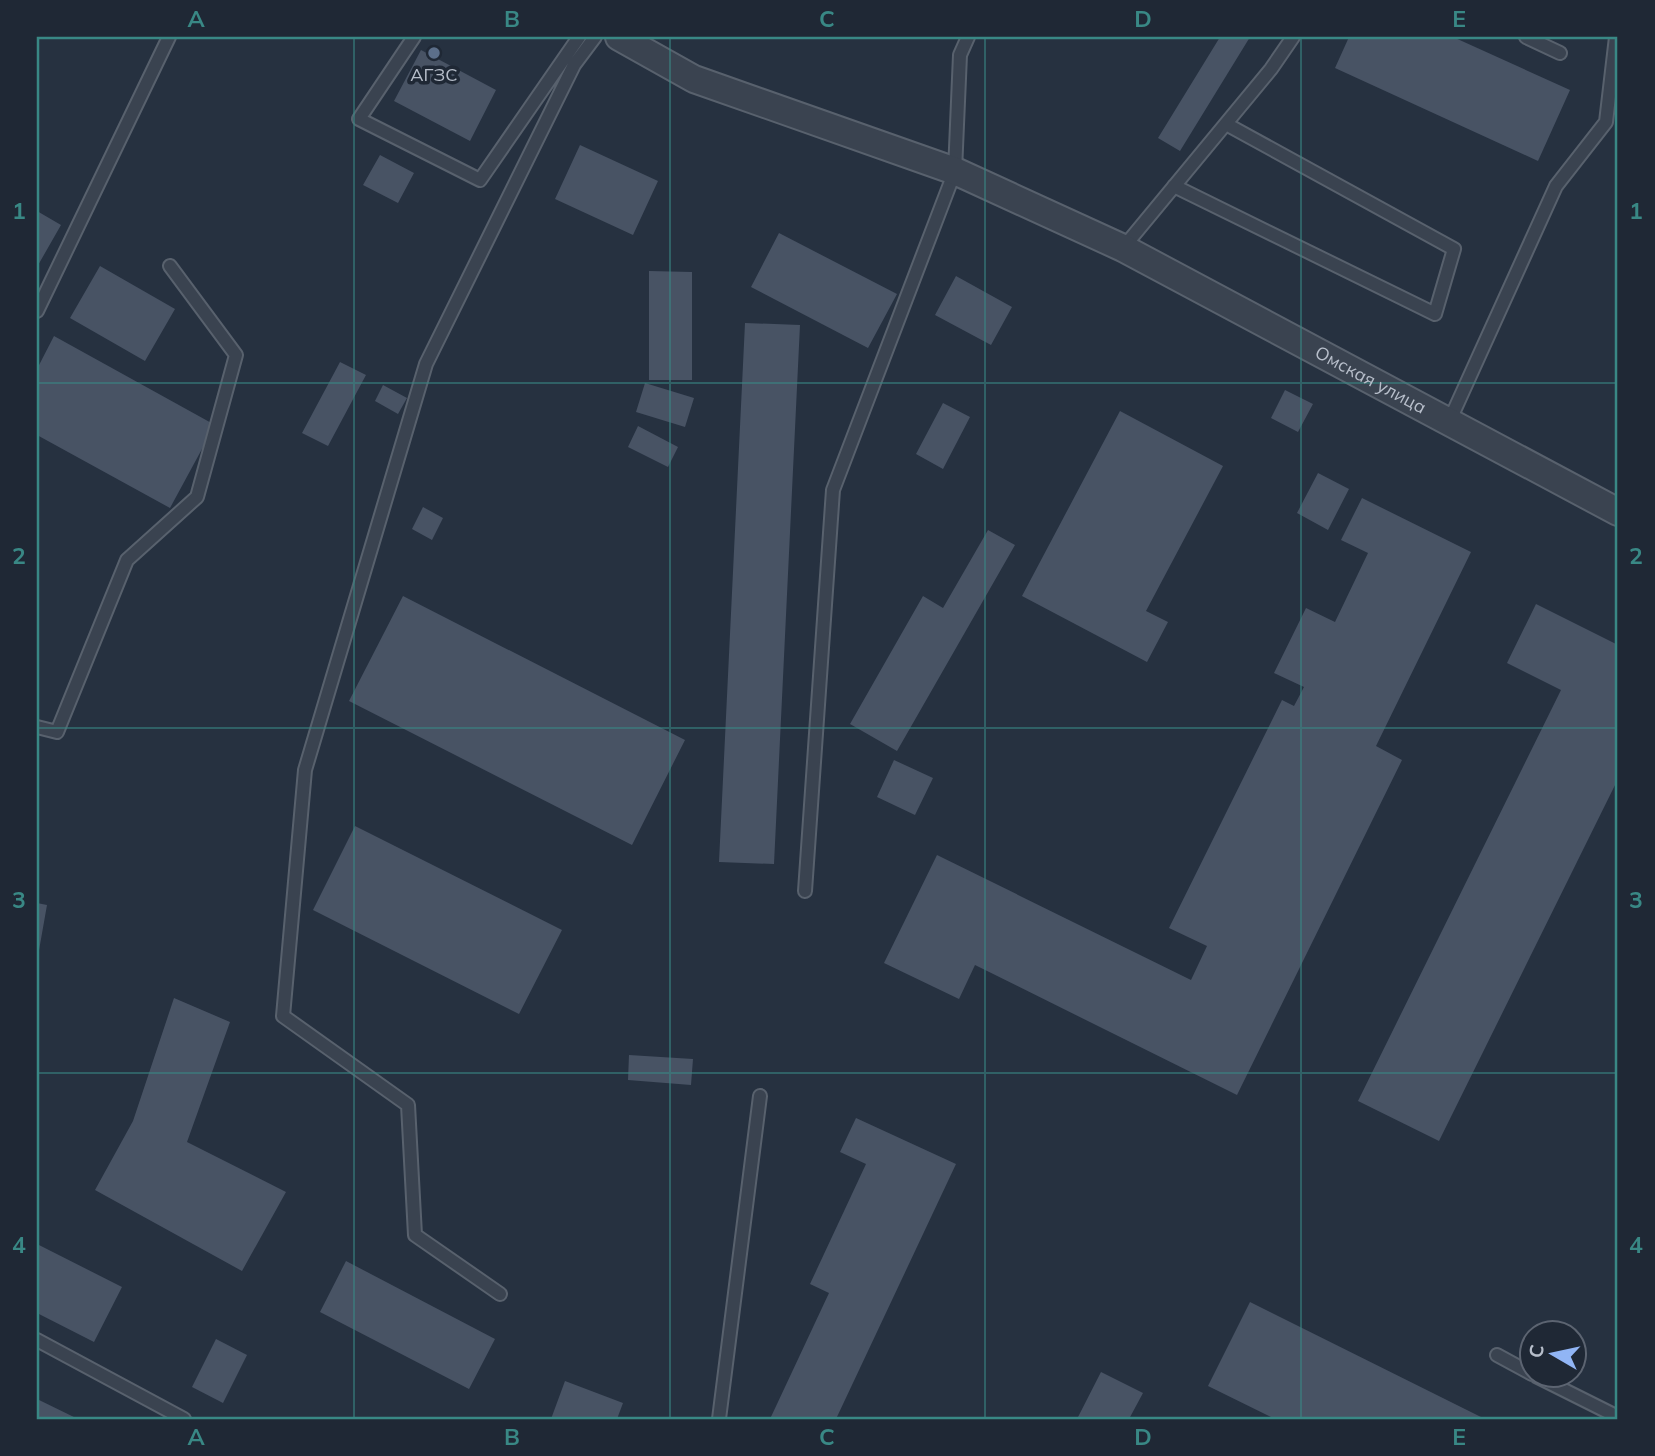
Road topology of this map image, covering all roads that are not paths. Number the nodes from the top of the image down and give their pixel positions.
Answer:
1 (169, 37) edge
2 (414, 37) edge
3 (579, 37) edge
4 (595, 37) edge
5 (619, 37) edge
6 (968, 37) edge
7 (1293, 37) edge
8 (1526, 37) edge
9 (1616, 37) edge
10 (1560, 53) dead end
11 (1226, 124) junction
12 (956, 171) junction
13 (1174, 186) junction
14 (1123, 248) junction
15 (170, 266) dead end
16 (37, 311) edge
17 (1449, 422) junction
18 (1618, 512) edge
19 (37, 727) edge
20 (805, 891) dead end
21 (760, 1097) dead end
22 (500, 1294) dead end
23 (37, 1340) edge
24 (1497, 1355) dead end
25 (1518, 1366) edge
26 (1564, 1390) edge
27 (1618, 1417) edge
28 (184, 1419) edge
29 (719, 1419) edge

1 - 16 lane
2 - 3 lane
4 - 22 lane
5 - 12 street, Омская улица
6 - 12 lane
7 - 11 lane
8 - 10 lane
9 - 17 lane
11 - 13 lane
11 - 13 lane
12 - 14 street, Омская улица
12 - 20 lane
13 - 14 lane
14 - 17 street, Омская улица
15 - 19 lane
17 - 18 street, Омская улица
21 - 29 lane
23 - 28 lane
24 - 25 lane
26 - 27 lane

